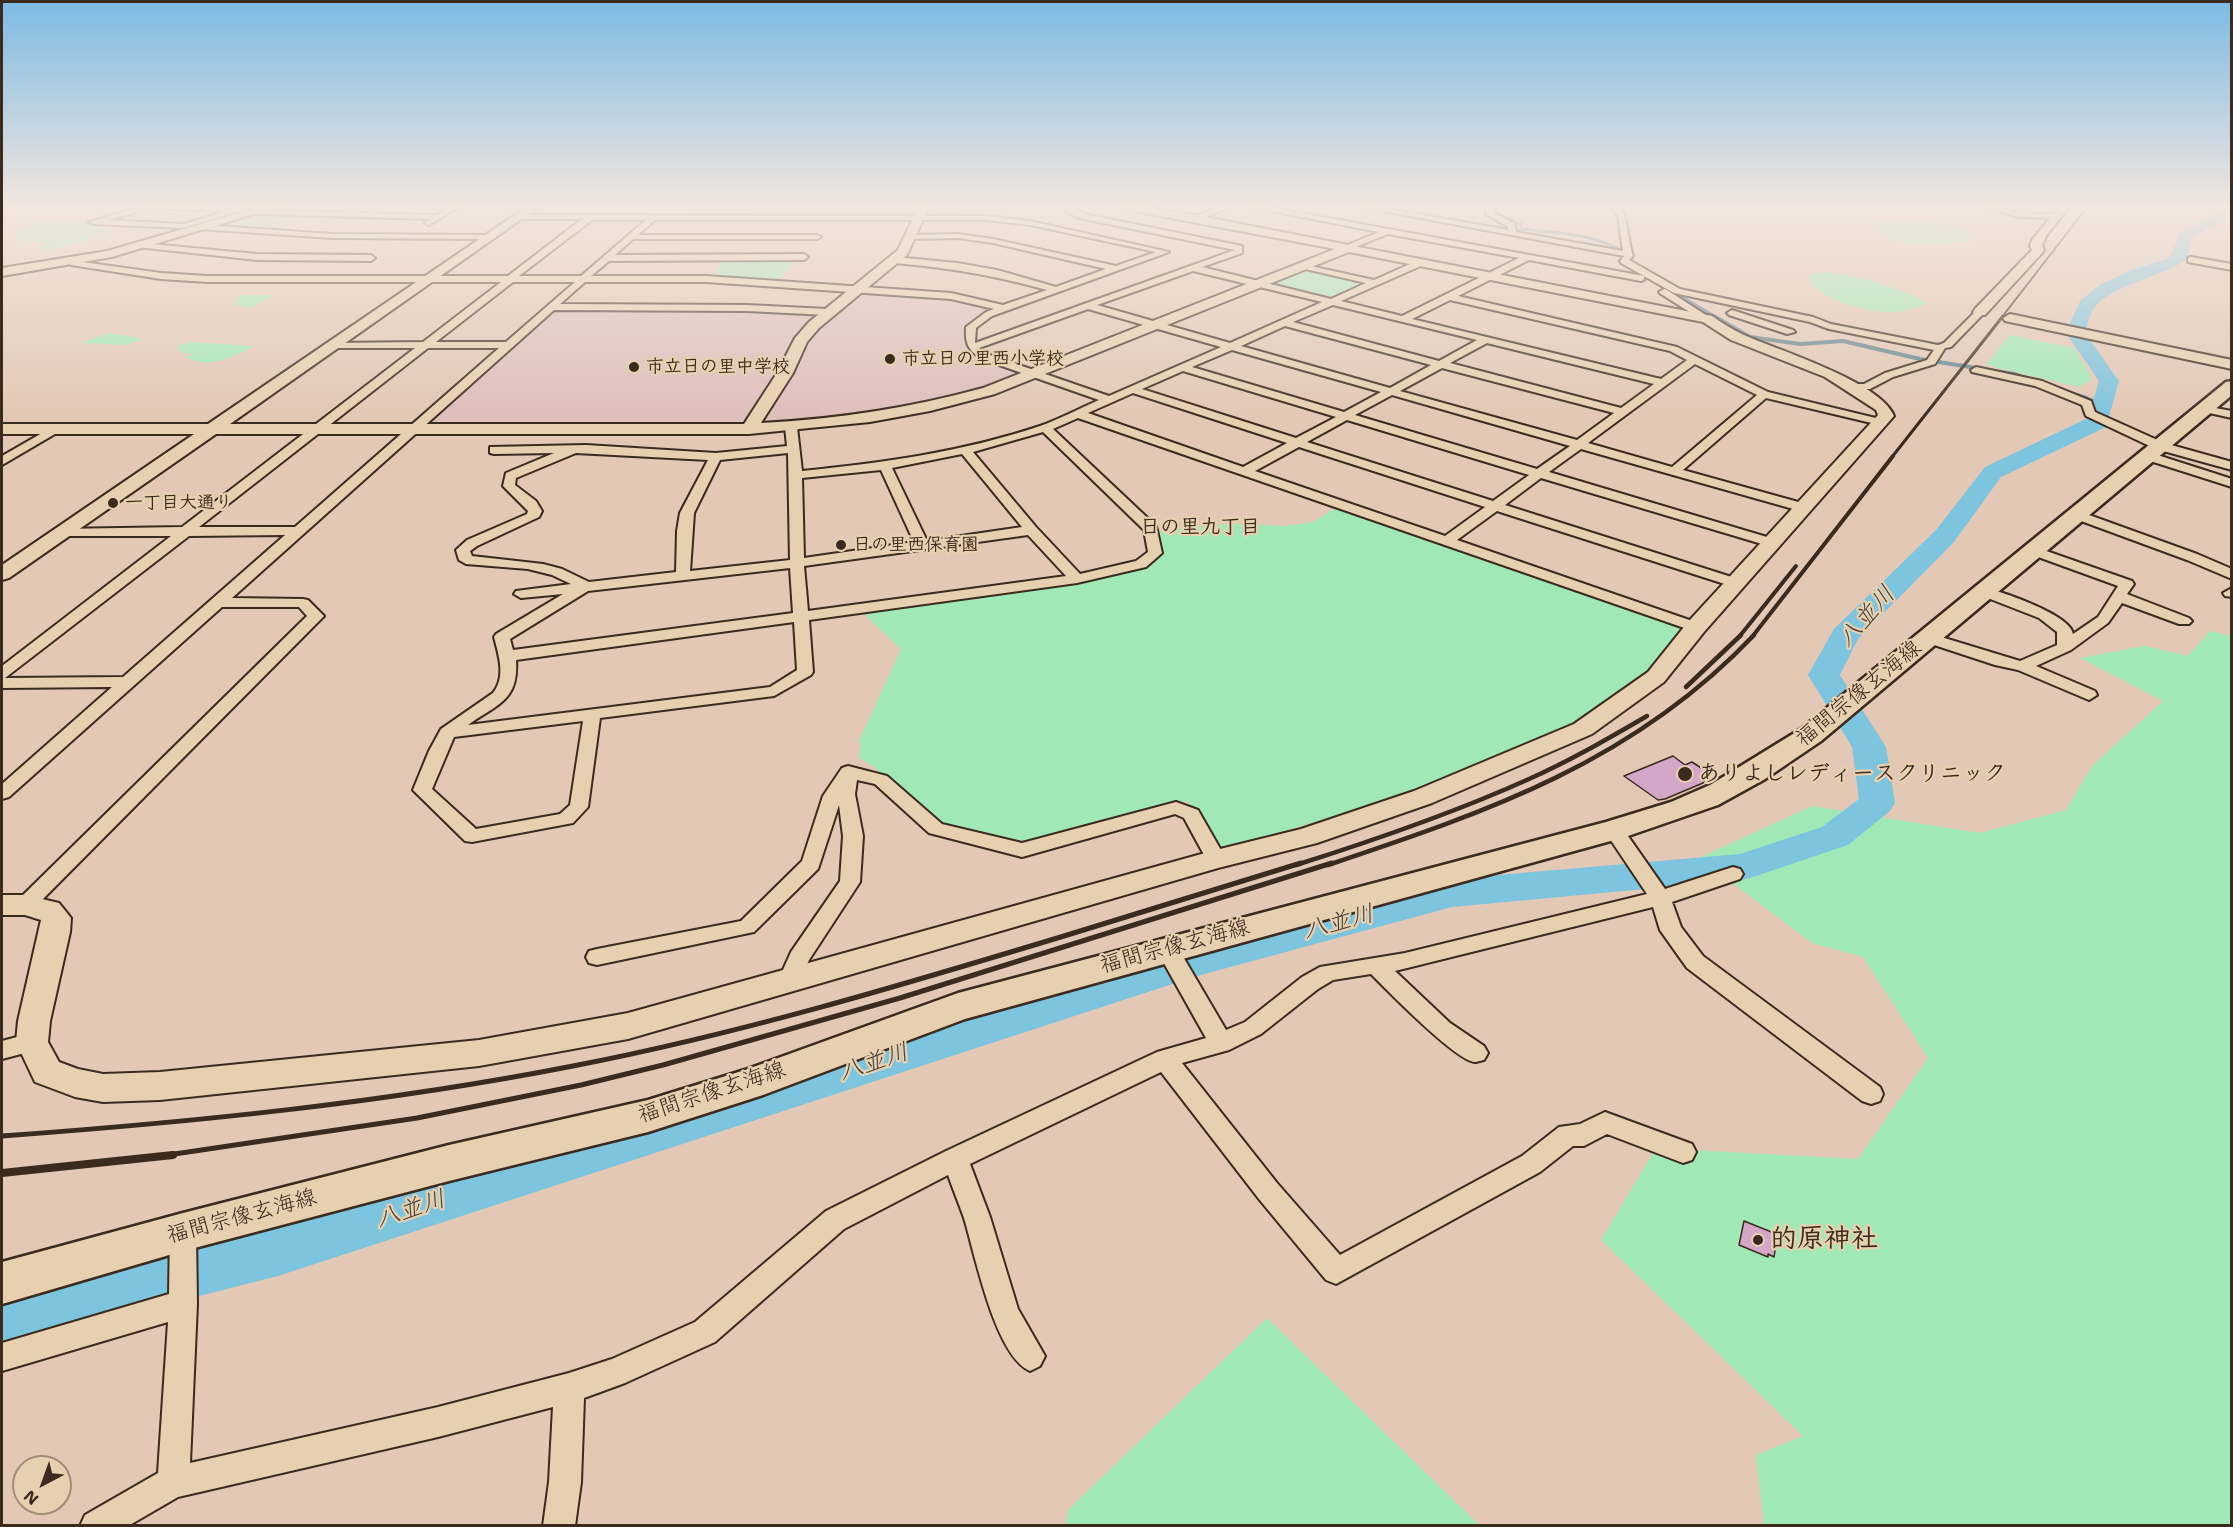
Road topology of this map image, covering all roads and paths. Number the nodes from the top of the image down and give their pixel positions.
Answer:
1 (183, 277) edge
2 (339, 277) edge
3 (427, 277) edge
4 (513, 277) edge
5 (585, 277) edge
6 (612, 277) edge
7 (755, 277) edge
8 (784, 277) edge
9 (872, 277) edge
10 (1012, 277) edge
11 (1092, 277) edge
12 (1168, 277) edge
13 (1232, 277) edge
14 (1276, 277) edge
15 (1352, 277) edge
16 (1389, 277) edge
17 (1491, 277) edge
18 (1492, 277) edge
19 (1631, 277) edge
20 (1638, 277) edge
21 (1653, 277) edge
22 (2012, 277) edge
23 (1641, 279) junction
24 (335, 280) junction
25 (423, 280) junction
26 (509, 280) junction
27 (582, 280) junction
28 (779, 283) junction
29 (1376, 283) junction
30 (1260, 284) junction
31 (857, 289) junction
32 (1056, 290) junction
33 (1451, 297) junction
34 (1331, 302) junction
35 (1089, 306) junction
36 (552, 307) junction
37 (1754, 307) junction
38 (1005, 308) junction
39 (1721, 310) junction
40 (827, 312) junction
41 (1980, 312) joint
42 (1702, 316) junction
43 (2010, 318) dead end
44 (1404, 320) junction
45 (1284, 323) junction
46 (1156, 326) junction
47 (1790, 332) dead end
48 (1485, 340) junction
49 (333, 345) junction
50 (425, 345) junction
51 (508, 345) junction
52 (973, 347) junction
53 (1231, 347) junction
54 (1940, 348) junction
55 (1694, 360) junction
56 (1440, 364) junction
57 (2232, 364) edge
58 (1184, 368) junction
59 (1976, 370) dead end
60 (1034, 375) junction
61 (1663, 383) junction
62 (1849, 386) junction
63 (2232, 386) edge
64 (1134, 390) junction
65 (1390, 392) junction
66 (1764, 394) junction
67 (1110, 400) junction
68 (1622, 412) junction
69 (2218, 412) edge
70 (1078, 414) junction
71 (1346, 416) junction
72 (1880, 422) junction
73 (791, 427) junction
74 (1045, 428) junction
75 (2, 429) edge
76 (56, 429) junction
77 (204, 429) junction
78 (316, 429) junction
79 (414, 429) junction
80 (749, 429) junction
81 (1298, 443) junction
82 (1579, 445) junction
83 (574, 449) junction
84 (794, 449) junction
85 (494, 450) dead end
86 (965, 450) junction
87 (2154, 451) junction
88 (716, 457) junction
89 (2, 461) edge
90 (885, 466) junction
91 (2232, 466) edge
92 (1245, 471) junction
93 (1674, 471) junction
94 (1539, 473) junction
95 (796, 475) junction
96 (2232, 483) edge
97 (1495, 506) junction
98 (1804, 508) junction
99 (2078, 514) junction
100 (1031, 530) junction
101 (300, 531) junction
102 (63, 532) junction
103 (184, 532) junction
104 (1447, 542) junction
105 (1772, 543) junction
106 (922, 545) junction
107 (2035, 551) junction
108 (2, 562) edge
109 (797, 564) junction
110 (2, 574) edge
111 (2232, 575) edge
112 (683, 576) junction
113 (1077, 579) junction
114 (1736, 583) junction
115 (586, 586) junction
116 (1985, 592) junction
117 (520, 594) dead end
118 (2118, 596) junction
119 (220, 602) junction
120 (802, 615) junction
121 (2184, 621) dead end
122 (1696, 627) junction
123 (1928, 638) junction
124 (2065, 647) junction
125 (508, 656) junction
126 (2022, 666) junction
127 (2, 674) edge
128 (128, 682) junction
129 (2, 683) edge
130 (2089, 695) dead end
131 (592, 716) junction
132 (447, 733) junction
133 (848, 772) junction
134 (2, 794) edge
135 (1614, 830) junction
136 (1216, 859) junction
137 (1733, 874) dead end
138 (1659, 898) junction
139 (13, 905) edge
140 (1170, 956) junction
141 (597, 957) dead end
142 (1376, 966) junction
143 (789, 981) junction
144 (32, 1042) junction
145 (1221, 1043) junction
146 (2, 1050) edge
147 (1476, 1053) dead end
148 (1165, 1059) junction
149 (1871, 1094) dead end
150 (1683, 1152) dead end
151 (955, 1159) junction
152 (184, 1242) junction
153 (2, 1283) edge
154 (183, 1300) junction
155 (1030, 1356) dead end
156 (2, 1357) edge
157 (569, 1388) junction
158 (173, 1482) junction
159 (96, 1526) edge
160 (559, 1526) edge

1 - 24 street
2 - 24 street
3 - 25 street
4 - 26 street
5 - 27 street
6 - 27 street
7 - 28 street
8 - 28 street
9 - 31 street
10 - 32 street
11 - 32 street
12 - 35 street
13 - 30 street
14 - 30 street
15 - 29 street
16 - 29 street
17 - 33 street
18 - 42 street
19 - 23 street
20 - 23 street
21 - 37 street
22 - 41 street
23 - 42 street
24 - 25 street
25 - 26 street
25 - 49 street
25 - 77 street
26 - 27 street
26 - 50 street
27 - 36 street
28 - 31 street
29 - 34 street
30 - 34 street
30 - 46 street
31 - 38 street
31 - 40 street
32 - 38 street
33 - 44 street
33 - 55 street
34 - 44 street
34 - 45 street
35 - 46 street
35 - 52 street
36 - 40 street
36 - 51 street
37 - 39 street
37 - 54 street
38 - 52 street
39 - 42 street
39 - 47 street
40 - 80 street
41 - 54 street
42 - 62 street
43 - 57 street
44 - 48 street
45 - 53 street
45 - 56 street
46 - 53 street
46 - 60 street
48 - 56 street
48 - 61 street
49 - 50 street
49 - 77 street
50 - 51 street
50 - 78 street
51 - 79 street
52 - 60 street
53 - 58 street
53 - 65 street
54 - 62 street
55 - 61 street
55 - 66 street
56 - 65 street
56 - 68 street
58 - 64 street
58 - 71 street
59 - 87 street
60 - 67 street
60 - 73 street
61 - 68 street
62 - 72 street
63 - 69 main road, 福間宗像玄海線
64 - 67 street
64 - 81 street
65 - 71 street
65 - 82 street
66 - 72 street
66 - 93 street
67 - 70 street
68 - 82 street
69 - 87 main road, 福間宗像玄海線
70 - 74 street
70 - 92 street
71 - 81 street
71 - 94 street
72 - 98 street
73 - 80 street
73 - 84 street
74 - 86 street
74 - 113 street
75 - 76 street
76 - 77 street
76 - 89 street
77 - 78 street
77 - 102 street
77 - 108 street
78 - 79 street
78 - 103 street
79 - 80 street
79 - 101 street
81 - 92 street
81 - 97 street
82 - 93 street
82 - 94 street
83 - 85 street
83 - 88 street
83 - 115 street
84 - 88 street
84 - 95 street
86 - 90 street
86 - 100 street
87 - 91 street
87 - 96 street
87 - 99 main road, 福間宗像玄海線
88 - 112 street
90 - 95 street
90 - 106 street
92 - 104 street
93 - 98 street
94 - 97 street
94 - 105 street
95 - 109 street
97 - 104 street
97 - 114 street
98 - 105 street
99 - 107 main road, 福間宗像玄海線
99 - 111 street
100 - 106 street
100 - 113 street
101 - 103 street
101 - 119 street
102 - 103 street
102 - 110 street
103 - 127 street
104 - 122 street
105 - 114 street
106 - 109 street
107 - 116 main road, 福間宗像玄海線
107 - 118 street
109 - 112 street
109 - 120 street
112 - 115 street
113 - 120 street
114 - 122 street
115 - 117 street
115 - 125 street
116 - 123 main road, 福間宗像玄海線
116 - 124 street
118 - 121 street
118 - 124 street
119 - 128 street
119 - 139 street
120 - 125 street
120 - 131 street
122 - 136 street
123 - 126 street
123 - 135 main road, 福間宗像玄海線
124 - 126 street
125 - 132 street
126 - 130 street
128 - 129 street
128 - 134 street
131 - 132 street
131 - 132 street
133 - 136 street
133 - 141 street
133 - 143 street
135 - 138 street
135 - 140 main road, 福間宗像玄海線
136 - 143 street
137 - 138 street
138 - 142 street
138 - 149 street
139 - 144 street
140 - 145 street
140 - 152 main road, 福間宗像玄海線
142 - 145 street
142 - 147 street
143 - 144 street
144 - 146 street
145 - 148 street
148 - 150 street
148 - 151 street
151 - 155 street
151 - 157 street
152 - 153 main road, 福間宗像玄海線
152 - 154 street
154 - 156 street
154 - 158 street
157 - 158 street
157 - 160 street
158 - 159 street

